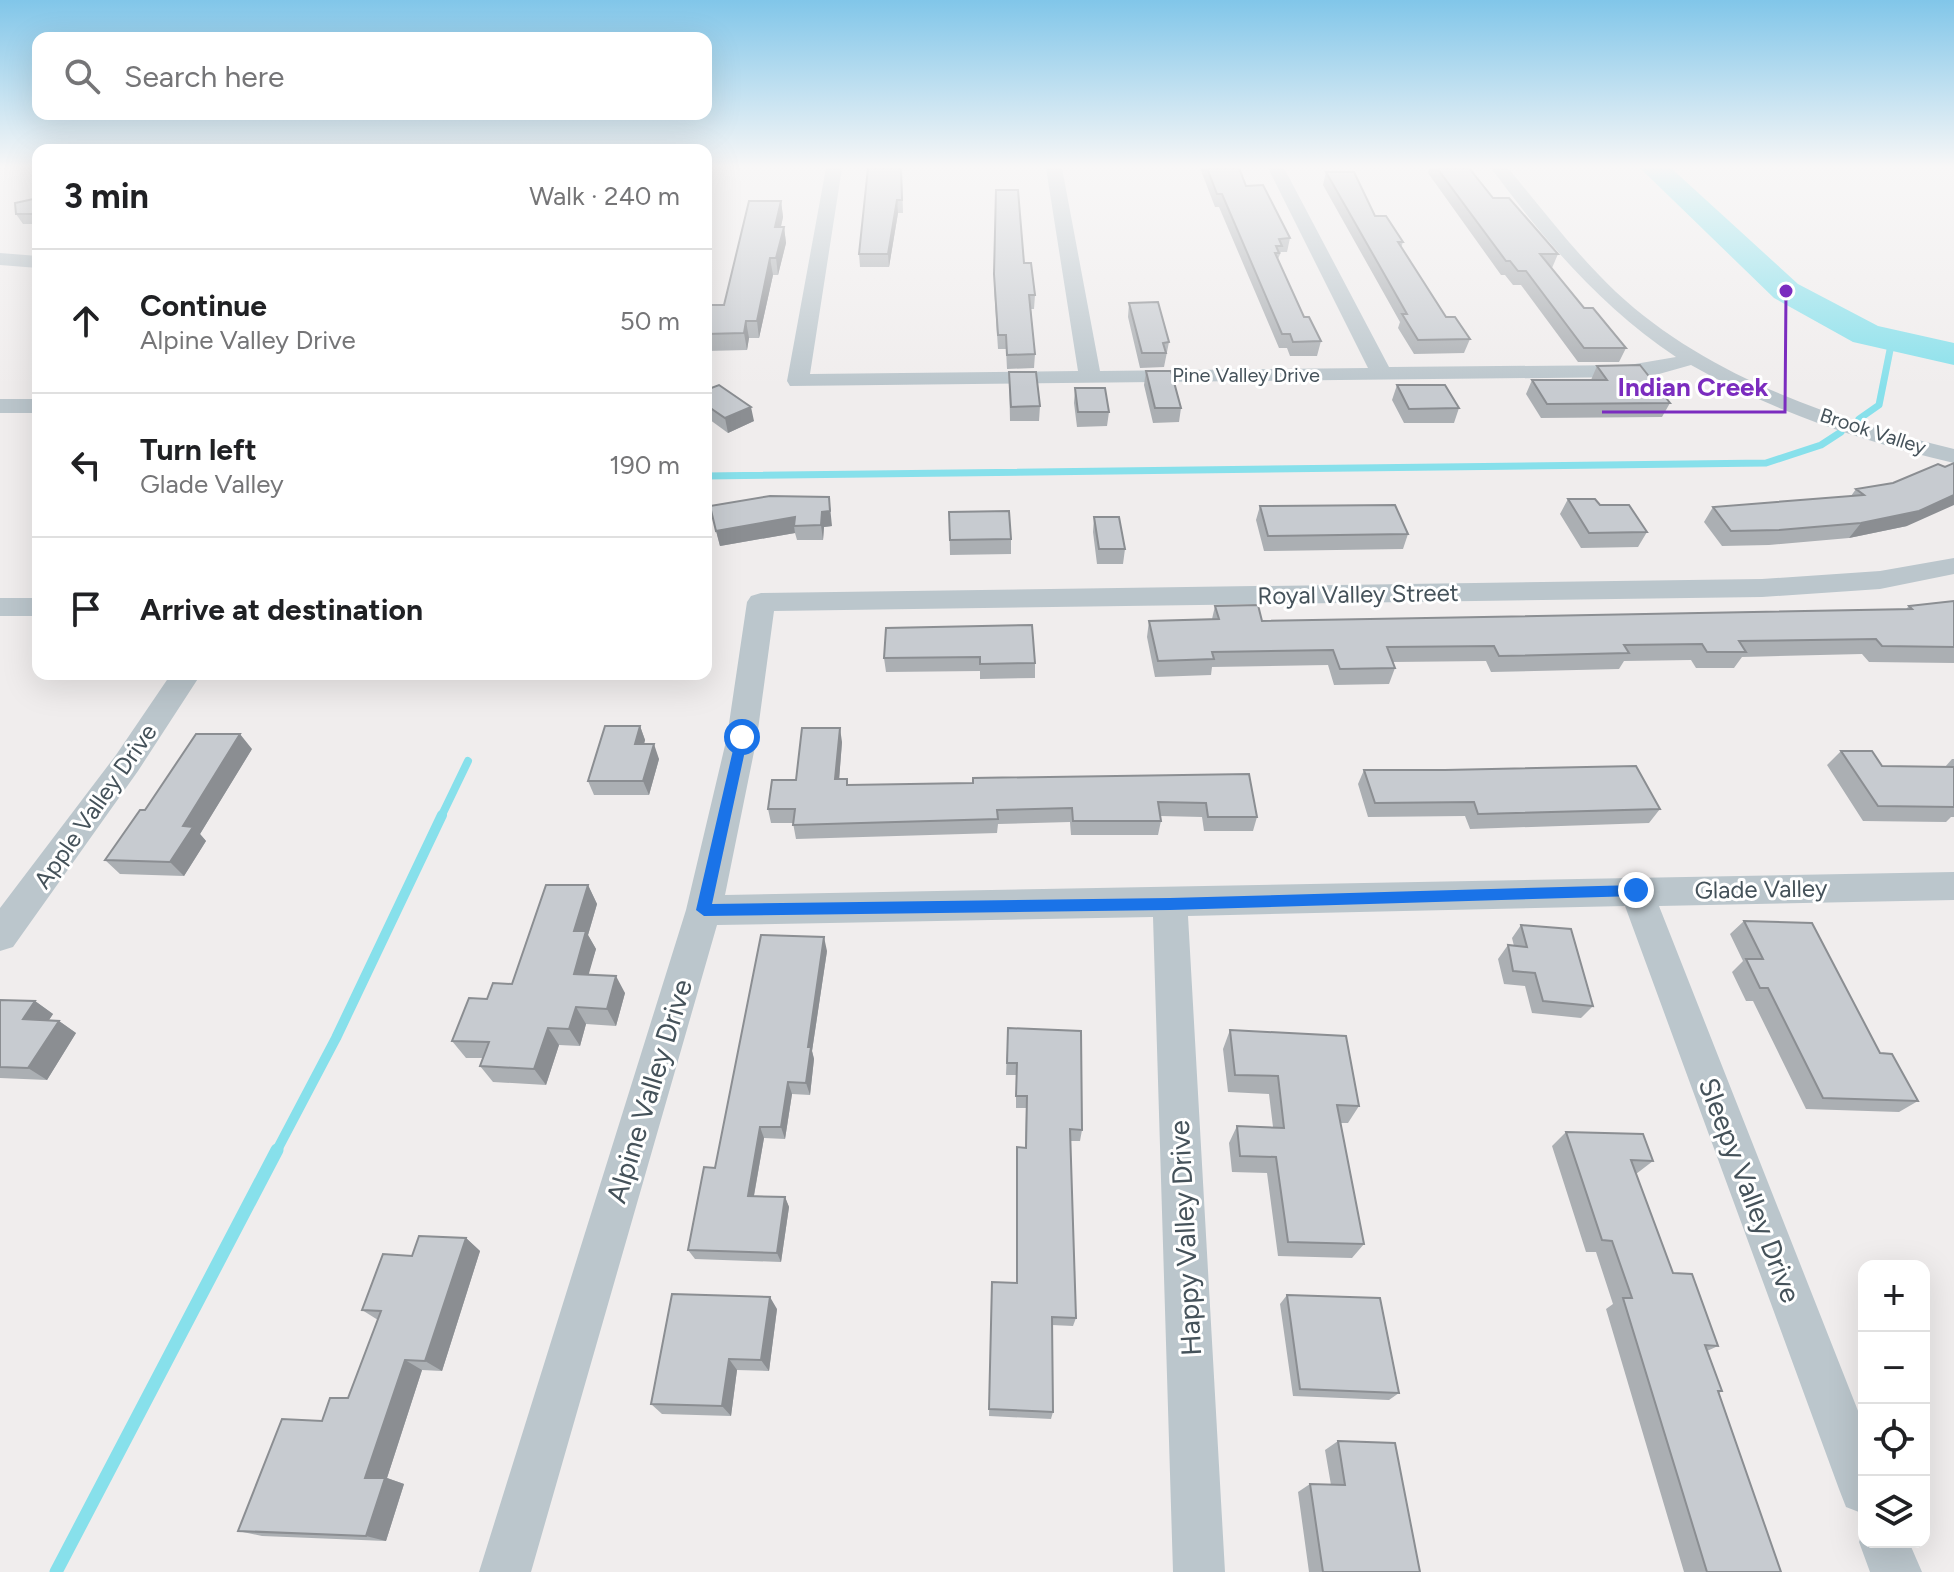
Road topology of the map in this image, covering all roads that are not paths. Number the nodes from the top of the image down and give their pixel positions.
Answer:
1 (822, 241) edge
2 (1067, 241) edge
3 (1314, 241) edge
4 (1562, 241) edge
5 (0, 259) edge
6 (32, 262) edge
7 (1694, 358) junction
8 (1382, 374) junction
9 (1090, 376) junction
10 (0, 406) edge
11 (32, 406) edge
12 (1954, 456) edge
13 (1954, 566) edge
14 (761, 602) joint
15 (0, 607) edge
16 (32, 607) edge
17 (181, 680) edge
18 (1954, 886) edge
19 (1636, 890) junction
20 (15, 900) edge
21 (1170, 904) junction
22 (704, 910) junction
23 (0, 936) edge
24 (1859, 1476) edge
25 (1886, 1548) edge
26 (505, 1572) edge
27 (1199, 1572) edge
28 (1896, 1572) edge

1 - 9 street, Pine Valley Drive
2 - 9 street
3 - 8 street
4 - 7 street, Brook Valley
5 - 6 street
7 - 8 street, Pine Valley Drive
7 - 12 street, Brook Valley
8 - 9 street, Pine Valley Drive
10 - 11 street
13 - 14 street, Royal Valley Street
14 - 22 street, Alpine Valley Drive
15 - 16 street
17 - 20 street, Apple Valley Drive
18 - 19 street, Glade Valley
19 - 21 street, Glade Valley
19 - 24 street, Sleepy Valley Drive
20 - 23 street, Apple Valley Drive
21 - 22 street, Glade Valley
21 - 27 street, Happy Valley Drive
22 - 26 street, Alpine Valley Drive
25 - 28 street

